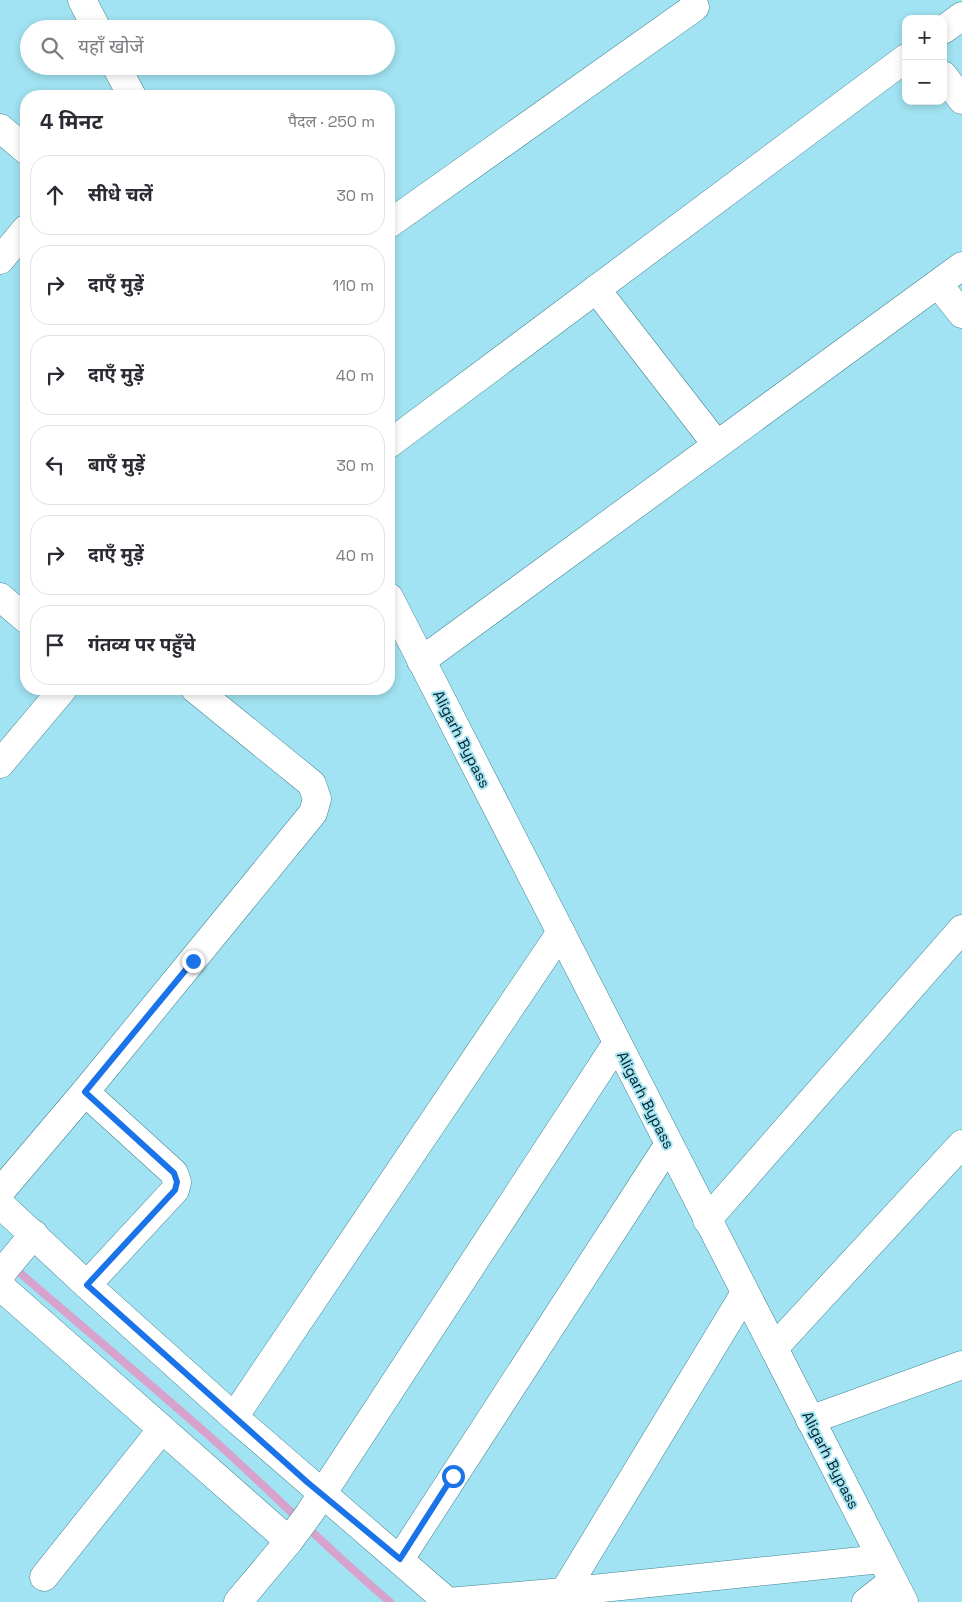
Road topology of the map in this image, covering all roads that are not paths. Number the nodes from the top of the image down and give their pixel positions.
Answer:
1 (82, 0) edge
2 (696, 7) dead end
3 (962, 16) edge
4 (92, 20) edge
5 (947, 27) edge
6 (903, 60) edge
7 (121, 75) edge
8 (947, 80) edge
9 (129, 90) edge
10 (962, 100) edge
11 (0, 128) edge
12 (20, 145) edge
13 (395, 220) edge
14 (20, 236) edge
15 (0, 260) edge
16 (962, 266) edge
17 (938, 284) junction
18 (596, 289) junction
19 (962, 314) edge
20 (395, 440) edge
21 (717, 445) junction
22 (0, 597) edge
23 (395, 609) edge
24 (20, 614) edge
25 (422, 661) junction
26 (58, 695) edge
27 (202, 695) edge
28 (0, 764) edge
29 (962, 929) edge
30 (561, 932) junction
31 (618, 1043) junction
32 (85, 1092) junction
33 (669, 1144) junction
34 (962, 1144) edge
35 (0, 1192) edge
36 (0, 1204) edge
37 (707, 1220) junction
38 (13, 1263) edge
39 (87, 1285) junction
40 (745, 1293) junction
41 (774, 1348) junction
42 (962, 1364) edge
43 (234, 1417) junction
44 (810, 1420) junction
45 (162, 1429) junction
46 (305, 1519) junction
47 (400, 1559) junction
48 (44, 1577) dead end
49 (893, 1580) edge
50 (564, 1592) junction
51 (238, 1602) edge
52 (447, 1602) edge
53 (866, 1602) edge

1 - 4 main road
2 - 13 main road
3 - 5 main road
6 - 18 main road
7 - 9 main road
8 - 10 main road
11 - 12 main road
14 - 15 main road
16 - 17 main road
17 - 19 main road
17 - 21 main road
18 - 20 main road
18 - 21 main road
21 - 25 main road
22 - 24 main road
23 - 25 main road, Aligarh Bypass
25 - 30 main road, Aligarh Bypass
26 - 28 main road
27 - 32 main road
29 - 37 main road
30 - 31 main road, Aligarh Bypass
30 - 43 main road
31 - 33 main road, Aligarh Bypass
31 - 46 main road
32 - 35 main road
32 - 39 main road
33 - 37 main road, Aligarh Bypass
33 - 47 main road
34 - 41 main road
36 - 38 main road
37 - 40 main road, Aligarh Bypass
38 - 39 main road
38 - 45 main road
39 - 43 main road
40 - 41 main road, Aligarh Bypass
40 - 50 main road
41 - 44 main road, Aligarh Bypass
42 - 44 main road
43 - 46 main road
44 - 49 main road, Aligarh Bypass
45 - 46 main road
45 - 48 main road
46 - 47 main road
46 - 51 main road
47 - 52 main road
49 - 50 main road
49 - 53 main road
50 - 52 main road

